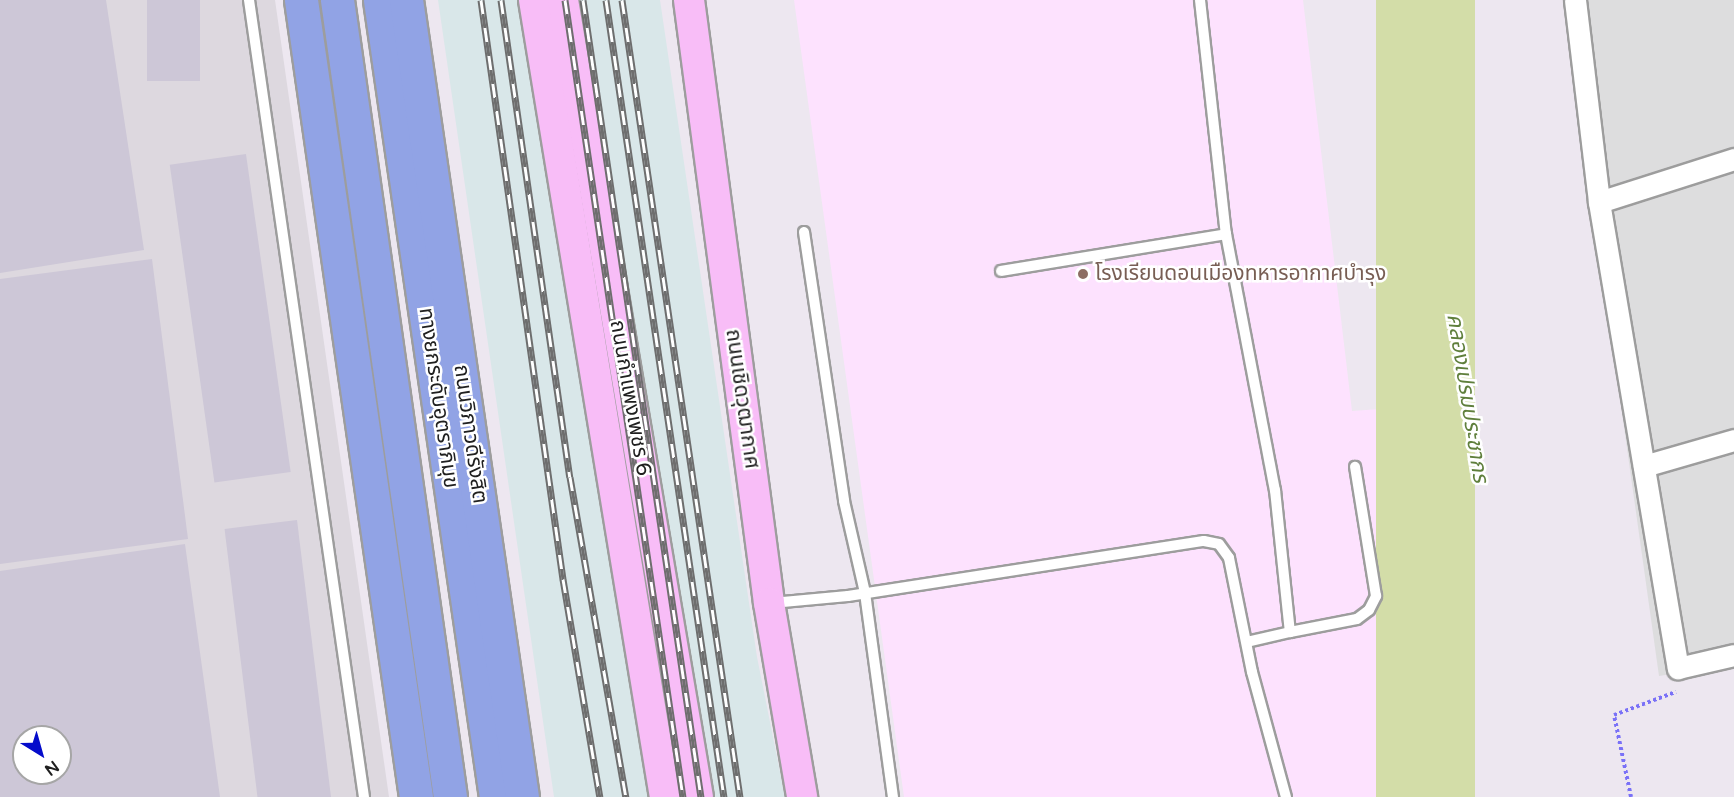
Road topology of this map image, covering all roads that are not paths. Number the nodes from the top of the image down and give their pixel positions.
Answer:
1 (249, 0) edge
2 (302, 0) edge
3 (337, 0) edge
4 (380, 0) edge
5 (406, 0) edge
6 (534, 0) edge
7 (563, 0) edge
8 (689, 0) edge
9 (1200, 0) edge
10 (1575, 0) edge
11 (1734, 159) edge
12 (1599, 202) junction
13 (804, 232) dead end
14 (1226, 234) junction
15 (1001, 271) dead end
16 (1734, 440) edge
17 (1644, 466) junction
18 (1355, 467) dead end
19 (865, 593) junction
20 (780, 603) junction
21 (1290, 632) junction
22 (1247, 642) junction
23 (1734, 655) edge
24 (364, 797) edge
25 (416, 797) edge
26 (450, 797) edge
27 (496, 797) edge
28 (522, 797) edge
29 (665, 797) edge
30 (698, 797) edge
31 (802, 797) edge
32 (893, 797) edge
33 (1286, 797) edge

1 - 24 lane
2 - 25 highway
3 - 26 highway, ทางยกระดับอุตราภิมุข
4 - 27 highway, ทางยกระดับอุตราภิมุข
5 - 28 highway, ถนนวิภาวดีรังสิต
6 - 29 main road, ถนนกำแพงเพชร 6
7 - 30 main road, ถนนกำแพงเพชร 6
8 - 20 main road, ถนนเชิดวุฒากาศ
9 - 14 lane
10 - 12 street
11 - 12 street
12 - 17 street
13 - 19 lane
14 - 15 lane
14 - 21 lane
16 - 17 street
17 - 23 street
18 - 21 lane
19 - 20 lane
19 - 22 lane
19 - 32 lane
20 - 31 main road, ถนนเชิดวุฒากาศ
21 - 22 lane
22 - 33 lane

